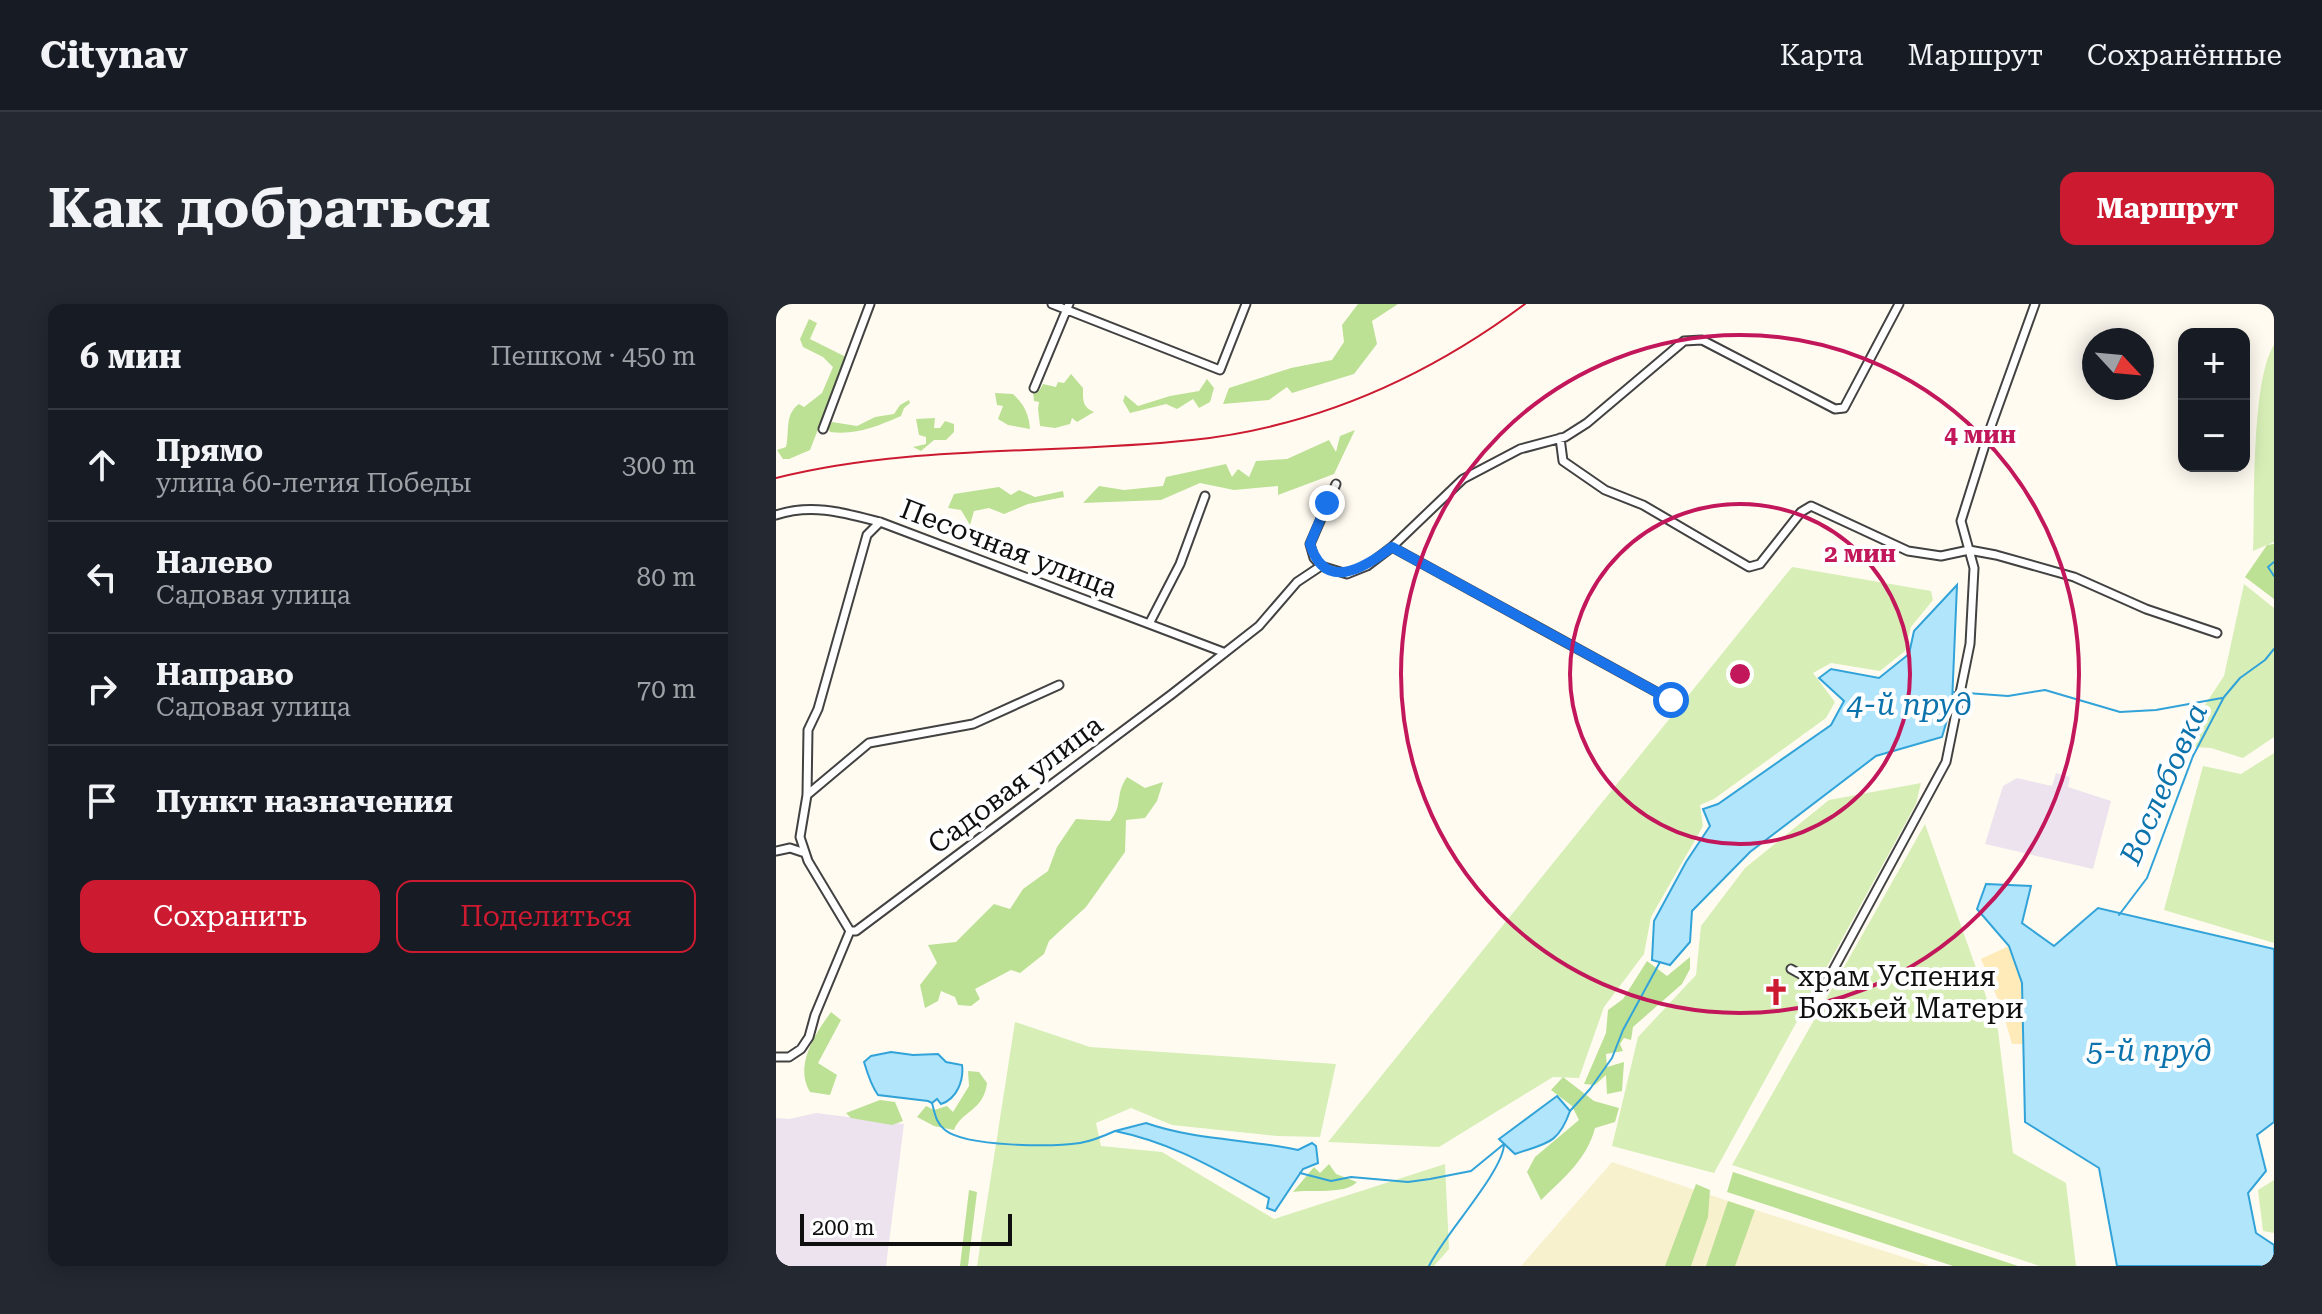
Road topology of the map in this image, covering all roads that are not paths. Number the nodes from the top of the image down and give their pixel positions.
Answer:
1 (870, 304) edge
2 (1052, 304) edge
3 (1246, 304) edge
4 (1899, 304) edge
5 (2035, 304) edge
6 (1068, 307) edge
7 (1034, 388) dead end
8 (823, 429) dead end
9 (1560, 438) junction
10 (1336, 484) dead end
11 (1205, 496) dead end
12 (776, 515) edge
13 (880, 522) junction
14 (1392, 547) junction
15 (1969, 550) junction
16 (1321, 566) junction
17 (1149, 624) junction
18 (2217, 633) dead end
19 (1223, 652) junction
20 (1059, 685) dead end
21 (1671, 700) dead end
22 (807, 795) junction
23 (776, 851) edge
24 (805, 853) junction
25 (850, 931) junction
26 (1791, 969) dead end
27 (776, 1057) edge

1 - 8 street
2 - 6 street
3 - 6 street
4 - 9 street
5 - 15 street
6 - 7 street
9 - 14 street
9 - 15 street
10 - 16 street
11 - 17 street
12 - 13 street, Песочная улица
13 - 17 street, Песочная улица
13 - 22 street
14 - 16 street
14 - 21 street
15 - 18 street
15 - 26 street
16 - 19 street, Садовая улица
17 - 19 street, Песочная улица
19 - 25 street, Садовая улица
20 - 22 street
22 - 24 street
23 - 24 street
24 - 25 street
25 - 27 street

